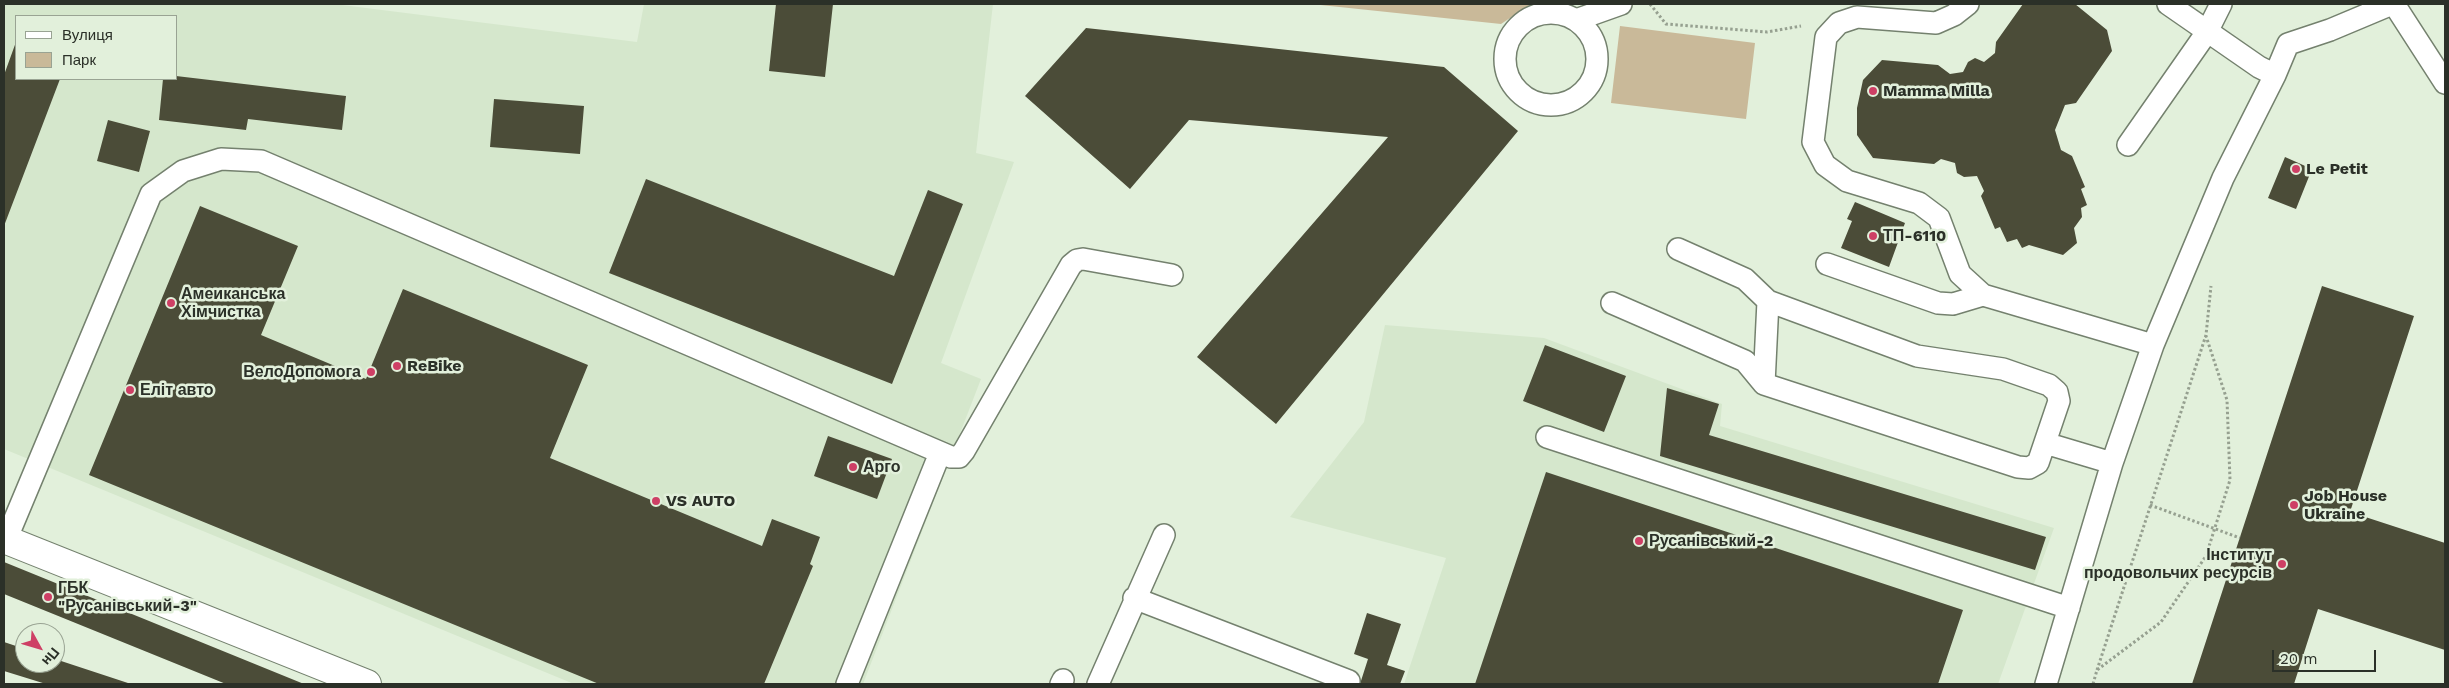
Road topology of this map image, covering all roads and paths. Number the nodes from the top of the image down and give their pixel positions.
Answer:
1 (1621, 4) edge
2 (1649, 4) edge
3 (1968, 4) edge
4 (2168, 4) edge
5 (2221, 4) edge
6 (2393, 4) edge
7 (1576, 20) junction
8 (1767, 32) dead end
9 (2207, 32) junction
10 (2275, 75) junction
11 (2445, 83) edge
12 (2128, 145) dead end
13 (1678, 250) dead end
14 (1828, 264) dead end
15 (1172, 275) dead end
16 (2212, 276) dead end
17 (1982, 295) junction
18 (1768, 301) junction
19 (1612, 303) dead end
20 (2206, 335) junction
21 (2153, 345) junction
22 (1764, 384) junction
23 (1547, 437) dead end
24 (2045, 442) junction
25 (940, 453) junction
26 (2112, 463) junction
27 (2150, 505) junction
28 (2215, 529) junction
29 (1164, 534) dead end
30 (2240, 538) dead end
31 (5, 540) edge
32 (1134, 598) junction
33 (2069, 608) junction
34 (2097, 670) junction
35 (1349, 681) dead end
36 (367, 684) edge
37 (846, 684) edge
38 (1098, 684) edge
39 (2046, 684) edge
40 (2093, 684) edge

1 - 7 lane
2 - 8 path
3 - 17 lane
4 - 9 lane
5 - 9 lane
6 - 10 lane
6 - 11 lane
7 - 7 lane
9 - 10 lane
9 - 12 lane
10 - 21 lane
13 - 18 lane
14 - 17 lane
15 - 25 lane
16 - 20 path
17 - 21 lane
18 - 22 lane
18 - 24 lane
19 - 22 lane
20 - 27 path
20 - 28 path
21 - 26 lane
22 - 24 lane
23 - 33 lane
24 - 26 lane
25 - 31 lane
25 - 37 lane
26 - 33 lane
27 - 28 path
27 - 34 path
28 - 30 path
28 - 34 path
29 - 32 lane
31 - 36 main road
32 - 35 lane
32 - 38 lane
33 - 39 lane
34 - 40 path

